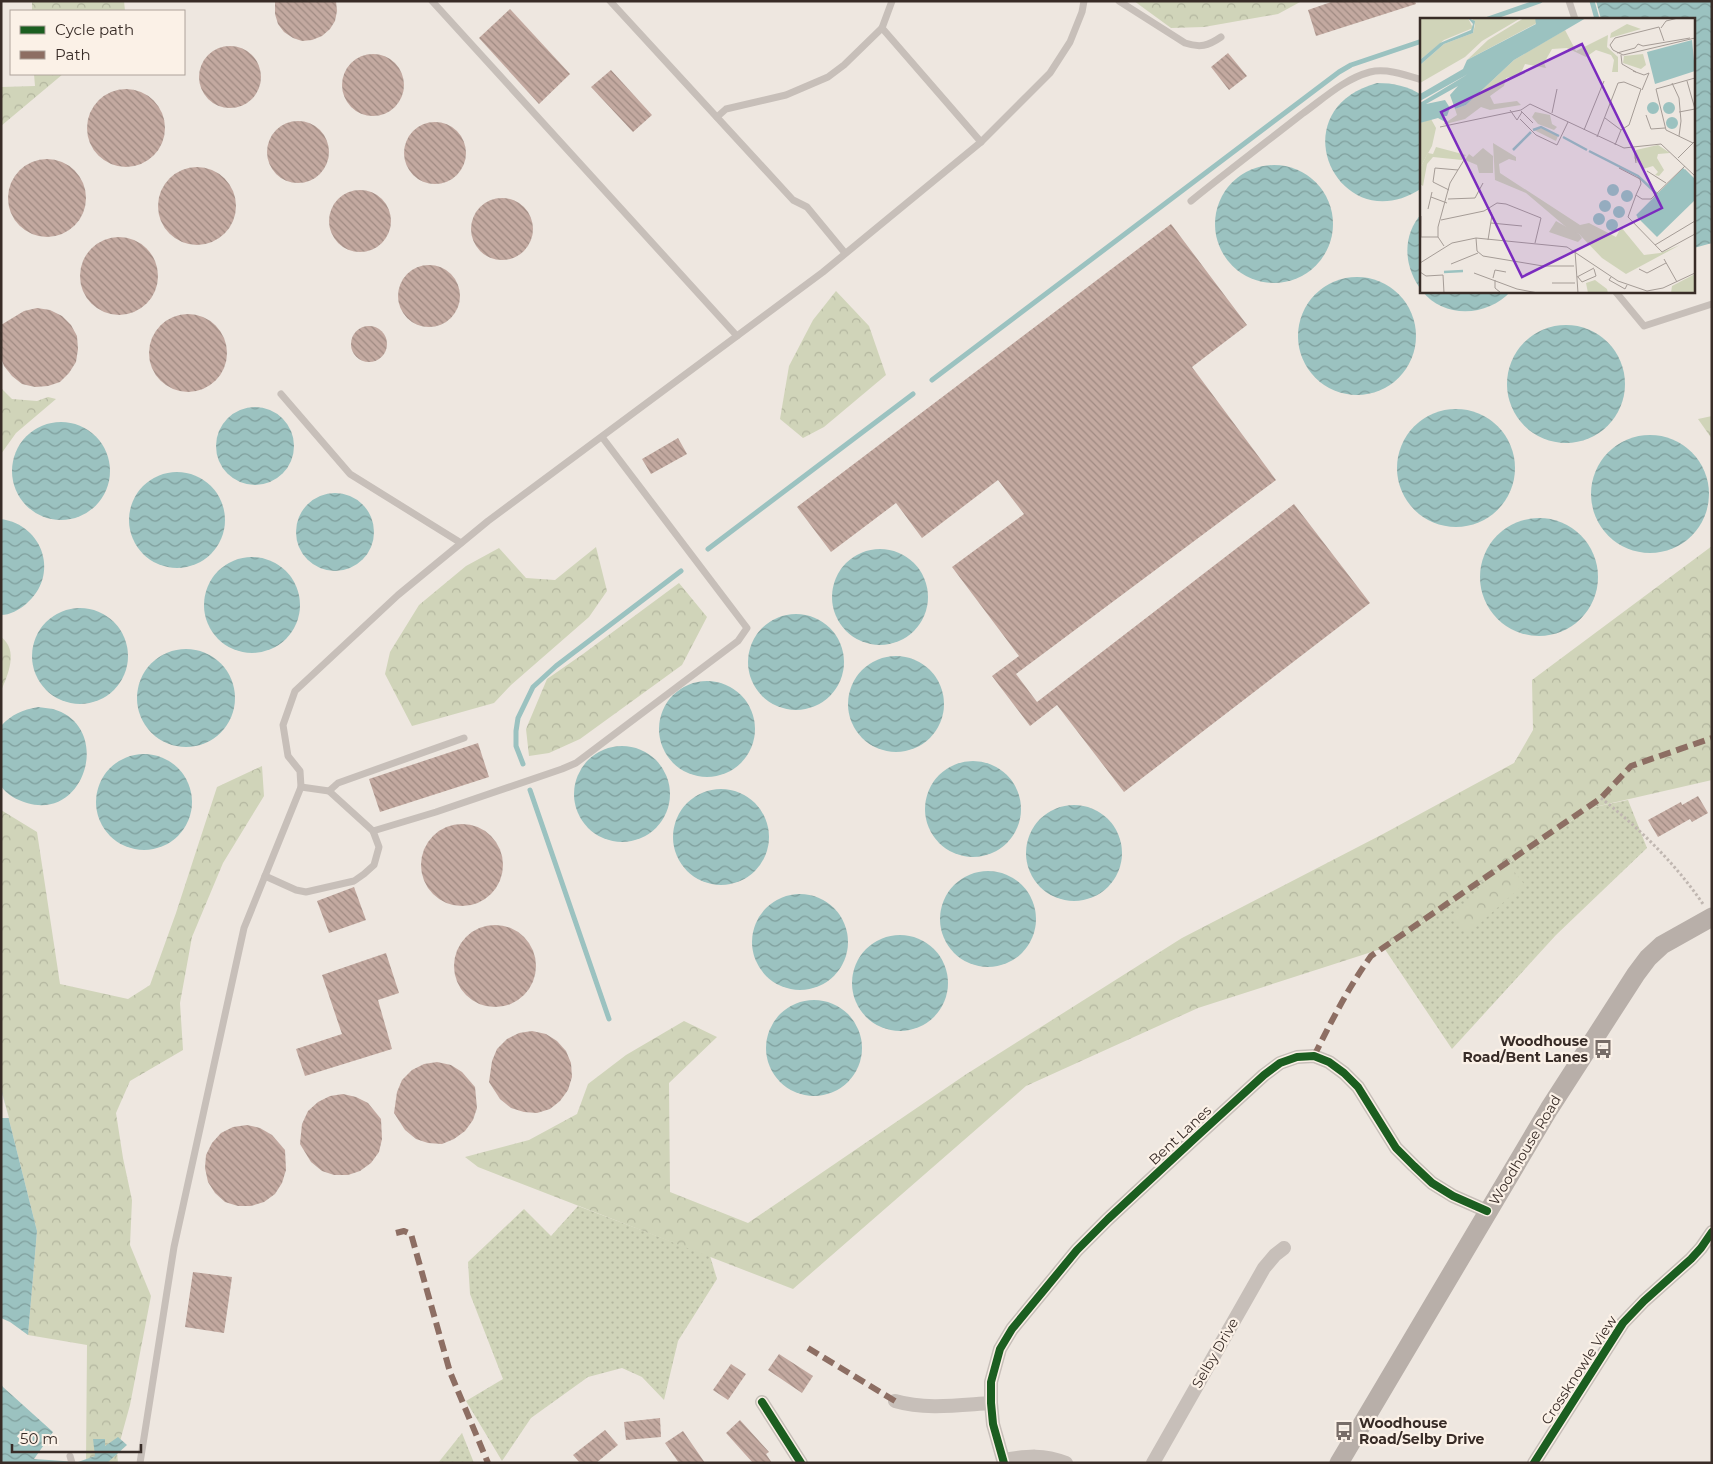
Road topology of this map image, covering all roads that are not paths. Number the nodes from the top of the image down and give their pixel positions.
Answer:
1 (432, 1) edge
2 (610, 1) edge
3 (892, 1) edge
4 (1084, 1) edge
5 (1119, 1) edge
6 (1569, 1) edge
7 (1575, 18) edge
8 (882, 28) junction
9 (1220, 37) dead end
10 (1420, 79) edge
11 (717, 117) junction
12 (981, 142) junction
13 (1191, 200) dead end
14 (845, 253) junction
15 (1616, 292) edge
16 (1712, 304) edge
17 (737, 336) junction
18 (281, 394) dead end
19 (602, 437) junction
20 (461, 543) junction
21 (464, 738) dead end
22 (301, 787) junction
23 (329, 790) junction
24 (373, 831) junction
25 (264, 876) junction
26 (1712, 917) edge
27 (1488, 1211) junction
28 (1712, 1232) edge
29 (1284, 1248) dead end
30 (895, 1401) dead end
31 (762, 1402) dead end
32 (990, 1403) junction
33 (1004, 1461) edge
34 (140, 1463) edge
35 (801, 1463) edge
36 (1066, 1463) edge
37 (1152, 1463) edge
38 (1339, 1463) edge
39 (1534, 1463) edge

1 - 17 lane
2 - 11 lane
3 - 8 lane
4 - 12 lane
5 - 9 lane
6 - 7 lane
8 - 11 lane
8 - 12 lane
10 - 13 lane
11 - 14 lane
12 - 14 lane
14 - 17 lane
15 - 16 lane
17 - 19 lane
18 - 20 lane
19 - 20 lane
19 - 24 lane
20 - 22 lane
21 - 23 lane
22 - 23 lane
22 - 25 lane
23 - 24 lane
24 - 25 lane
25 - 34 lane
26 - 27 street, Woodhouse Road
27 - 32 street, Bent Lanes
27 - 38 street, Woodhouse Road
28 - 39 street, Crossknowle View
29 - 37 street, Selby Drive
30 - 32 street
31 - 35 street
32 - 33 street, Bent Lanes
33 - 36 street

